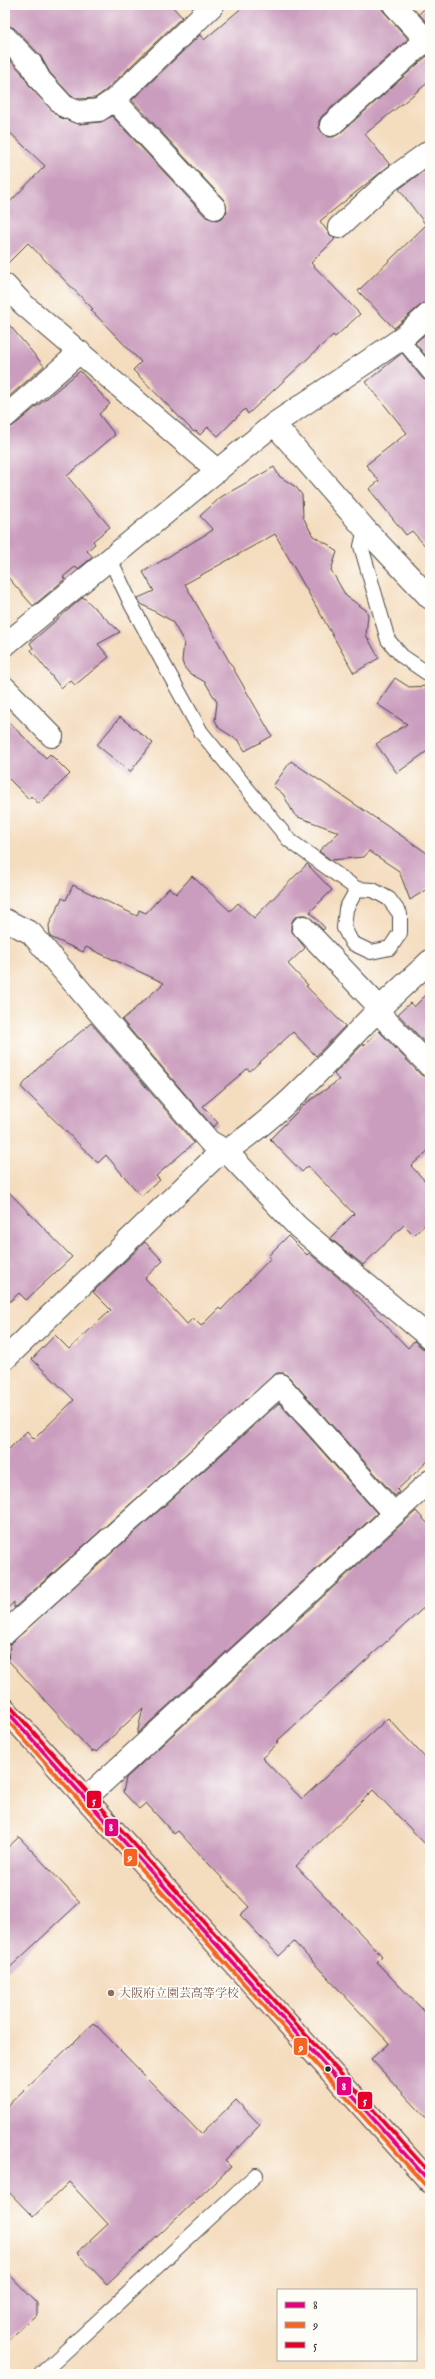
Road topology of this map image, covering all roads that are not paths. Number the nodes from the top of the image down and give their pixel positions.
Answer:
1 (213, 5) edge
2 (394, 5) edge
3 (5, 36) edge
4 (428, 42) edge
5 (114, 100) junction
6 (331, 125) dead end
7 (430, 151) edge
8 (215, 208) dead end
9 (339, 227) dead end
10 (5, 285) edge
11 (430, 313) edge
12 (401, 339) junction
13 (80, 352) junction
14 (430, 374) edge
15 (5, 417) edge
16 (274, 424) junction
17 (218, 471) junction
18 (365, 529) junction
19 (110, 559) junction
20 (430, 598) edge
21 (5, 645) edge
22 (430, 675) edge
23 (5, 688) edge
24 (52, 736) dead end
25 (358, 889) junction
26 (5, 920) edge
27 (303, 927) dead end
28 (430, 961) edge
29 (379, 1010) junction
30 (430, 1066) edge
31 (226, 1151) junction
32 (430, 1338) edge
33 (5, 1359) edge
34 (430, 1481) edge
35 (394, 1514) junction
36 (5, 1633) edge
37 (5, 1709) edge
38 (86, 1798) junction
39 (256, 2175) dead end
40 (430, 2182) edge
41 (41, 2374) edge

1 - 5 street
2 - 4 street
3 - 5 street
4 - 6 street
5 - 8 street
7 - 9 street
10 - 13 street
11 - 12 street
12 - 14 lane
12 - 16 street
13 - 15 street
13 - 17 street
16 - 17 street
16 - 18 street
17 - 19 street
18 - 20 street
18 - 22 lane
19 - 21 street
19 - 25 lane
23 - 24 street
25 - 25 lane
26 - 31 street
27 - 29 street
28 - 29 street
29 - 30 street
29 - 31 street
31 - 32 street
31 - 33 street
34 - 35 street
35 - 36 street
35 - 38 street
37 - 38 street
38 - 40 street
39 - 41 lane

